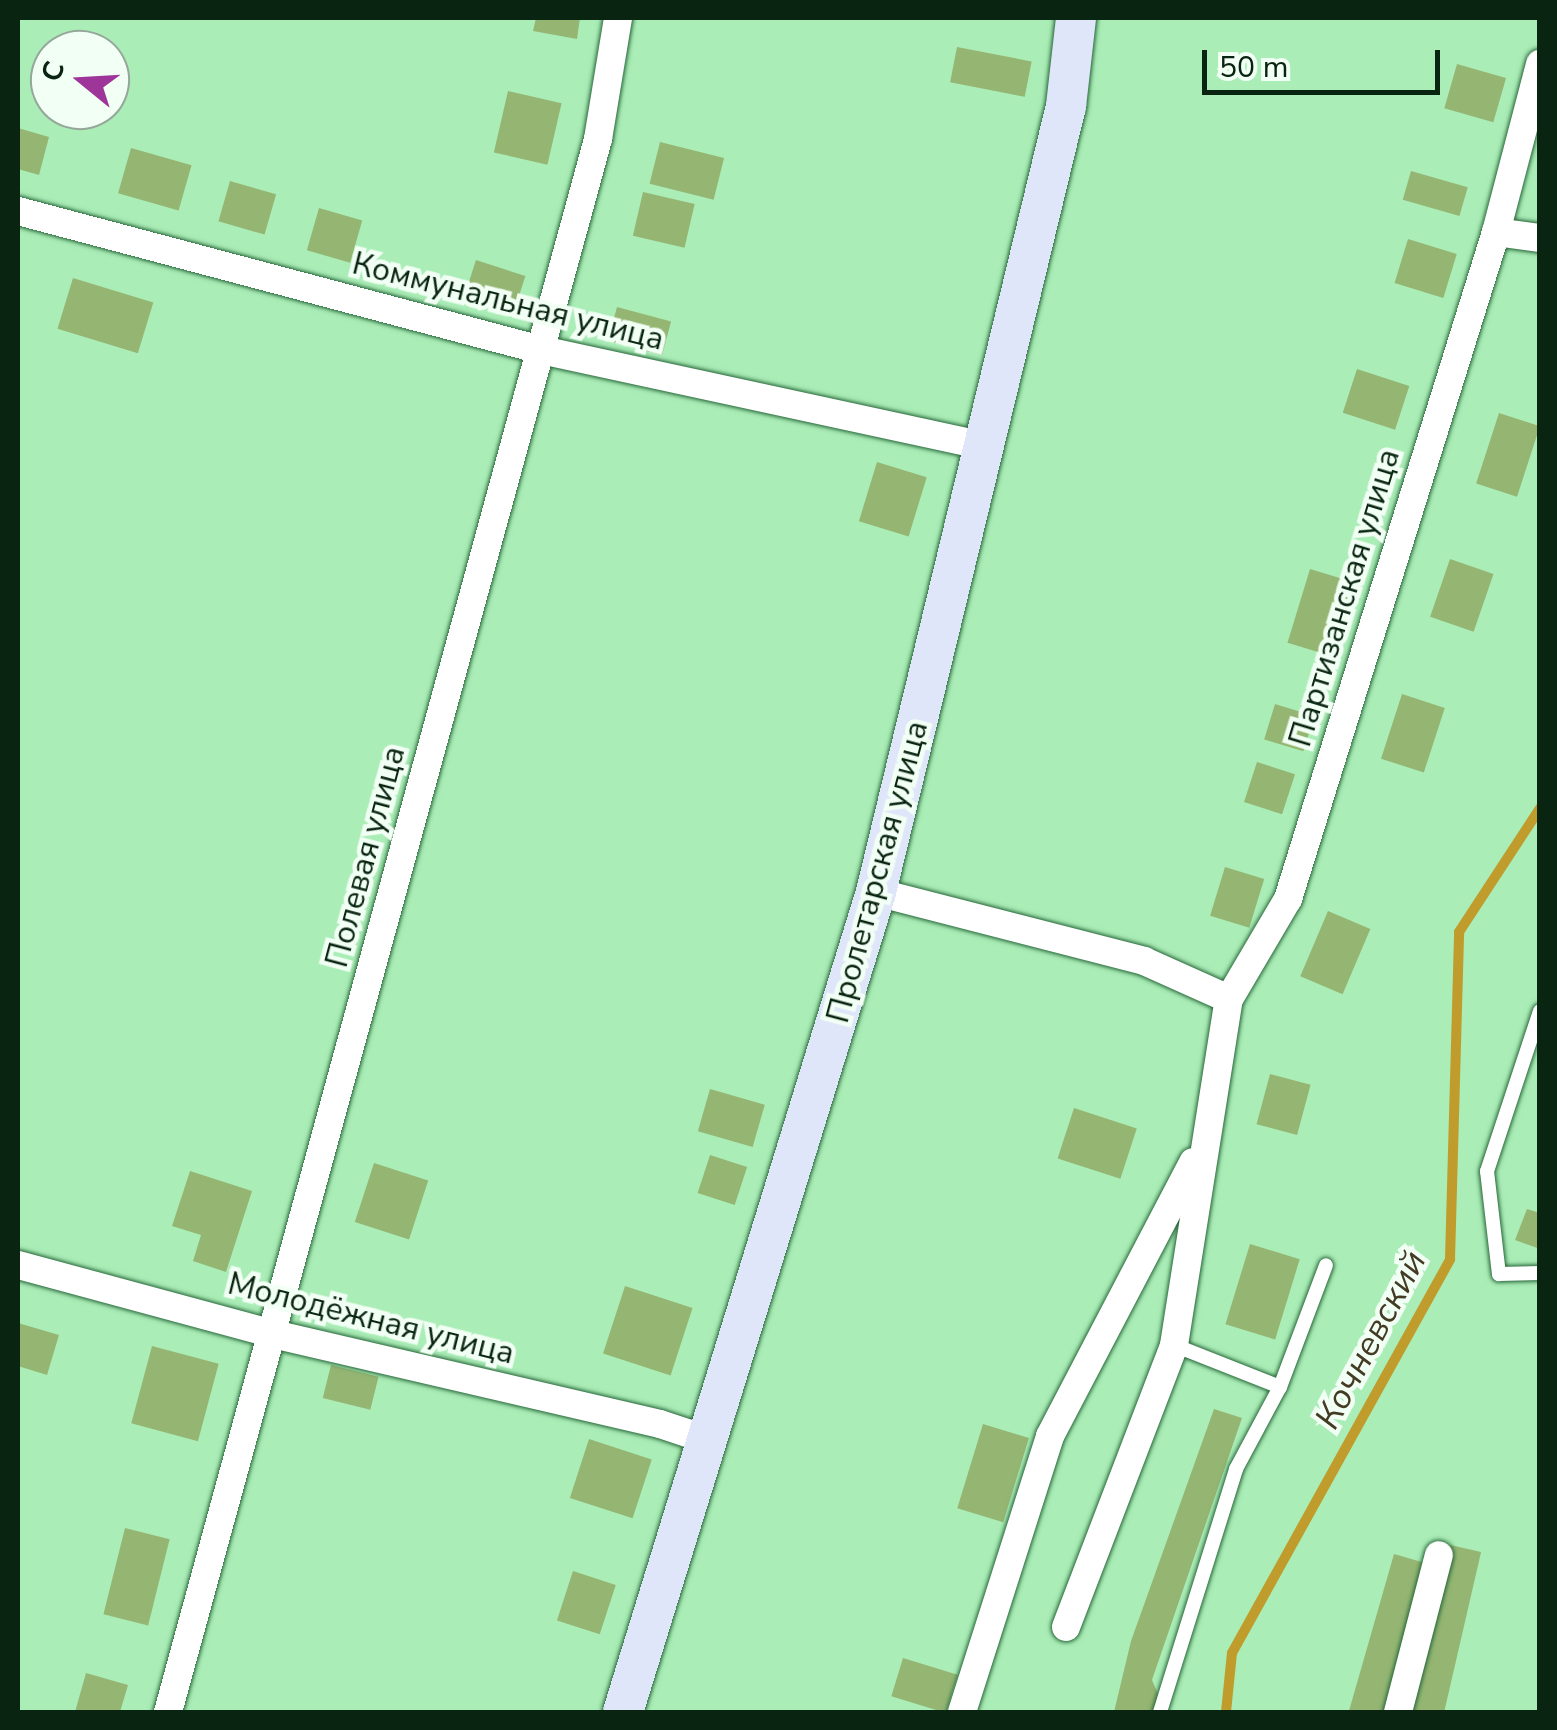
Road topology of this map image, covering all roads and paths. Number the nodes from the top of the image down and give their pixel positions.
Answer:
1 (618, 18) edge
2 (1076, 18) edge
3 (1540, 64) edge
4 (18, 212) edge
5 (1496, 232) junction
6 (1540, 238) edge
7 (540, 350) junction
8 (986, 446) junction
9 (876, 892) junction
10 (1229, 999) junction
11 (1540, 1011) edge
12 (1204, 1143) junction
13 (1326, 1264) dead end
14 (18, 1265) edge
15 (1540, 1272) edge
16 (273, 1334) junction
17 (1174, 1346) junction
18 (1280, 1386) junction
19 (708, 1440) junction
20 (1438, 1554) dead end
21 (1066, 1627) dead end
22 (168, 1712) edge
23 (623, 1712) edge
24 (962, 1712) edge
25 (1160, 1712) edge
26 (1398, 1712) edge

1 - 7 street, Полевая улица
2 - 8 street, Пролетарская улица
3 - 5 street, Партизанская улица
4 - 7 street, Коммунальная улица
5 - 6 street
5 - 10 street, Партизанская улица
7 - 8 street, Коммунальная улица
7 - 16 street, Полевая улица
8 - 9 street, Пролетарская улица
9 - 10 street
9 - 19 street, Пролетарская улица
10 - 12 street, Партизанская улица
11 - 15 lane
12 - 17 street, Партизанская улица
12 - 24 street, Партизанская улица
13 - 18 lane
14 - 16 street, Молодёжная улица
16 - 19 street, Молодёжная улица
16 - 22 street, Полевая улица
17 - 18 lane
17 - 21 street, Партизанская улица
18 - 25 lane
19 - 23 street, Пролетарская улица
20 - 26 street

